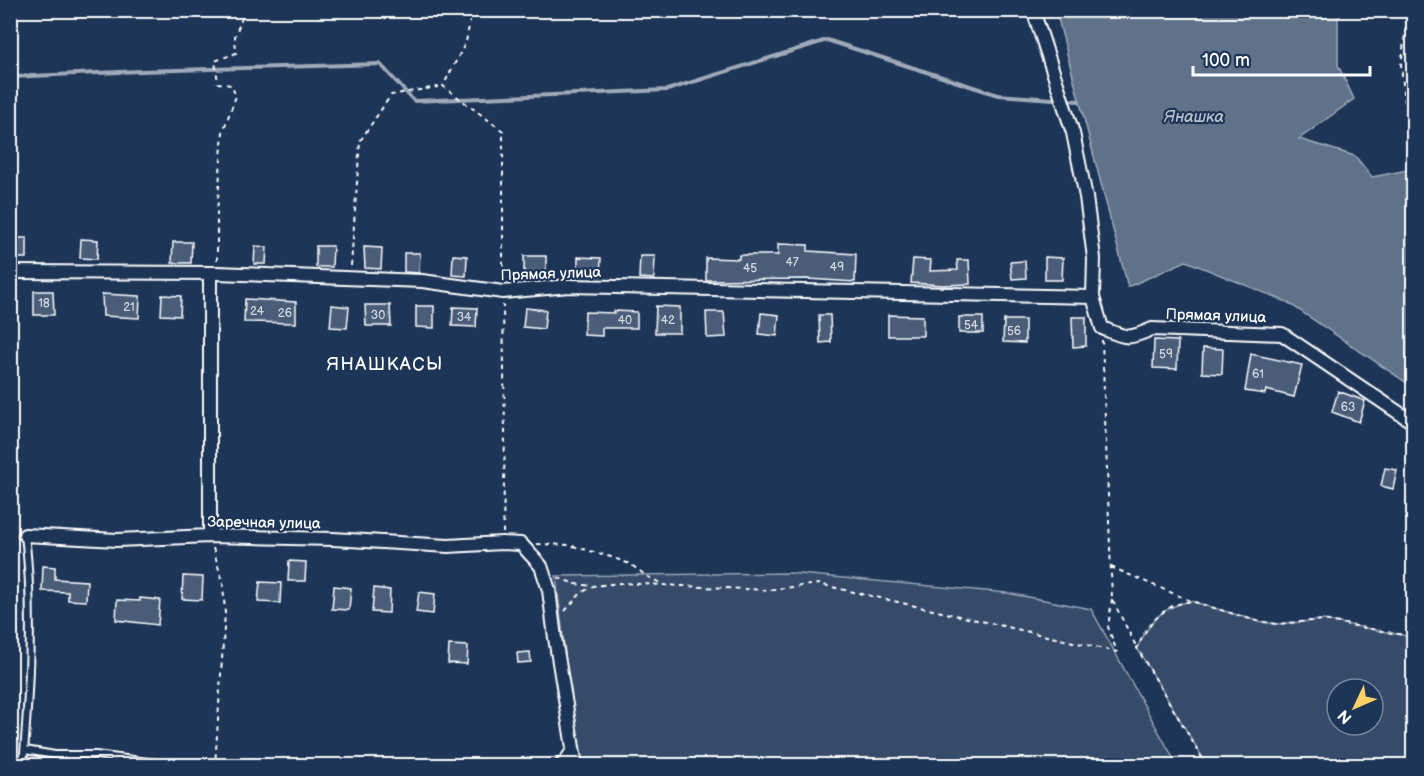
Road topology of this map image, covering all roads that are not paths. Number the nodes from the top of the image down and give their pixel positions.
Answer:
1 (1033, 10) edge
2 (10, 272) edge
3 (214, 273) junction
4 (1093, 297) junction
5 (1413, 423) edge
6 (25, 535) joint
7 (210, 536) junction
8 (25, 750) junction
9 (573, 750) junction
10 (23, 765) edge
11 (178, 765) edge
12 (560, 765) edge
13 (576, 765) edge

1 - 4 street
2 - 3 street, Прямая улица
3 - 4 street, Прямая улица
3 - 7 street
4 - 5 street, Прямая улица
6 - 7 street, Заречная улица
6 - 8 lane
7 - 9 street, Заречная улица
8 - 10 lane
8 - 11 lane
9 - 12 street
9 - 13 street

